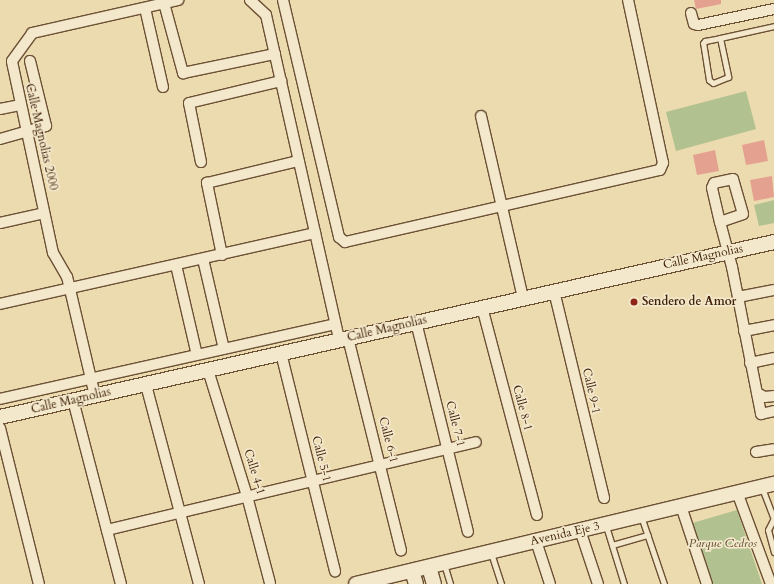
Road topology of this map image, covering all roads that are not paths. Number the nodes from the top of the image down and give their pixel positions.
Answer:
1 (178, 0) edge
2 (250, 0) edge
3 (283, 0) edge
4 (628, 0) edge
5 (164, 3) junction
6 (145, 8) junction
7 (774, 9) edge
8 (691, 13) dead end
9 (774, 26) edge
10 (720, 38) junction
11 (275, 54) junction
12 (30, 61) dead end
13 (281, 81) junction
14 (163, 87) dead end
15 (20, 104) junction
16 (0, 109) edge
17 (481, 116) dead end
18 (27, 133) junction
19 (0, 139) edge
20 (298, 161) junction
21 (201, 162) dead end
22 (501, 206) junction
23 (44, 213) junction
24 (720, 222) junction
25 (0, 223) edge
26 (315, 233) junction
27 (774, 242) edge
28 (728, 252) junction
29 (222, 255) junction
30 (203, 259) junction
31 (176, 265) junction
32 (70, 289) junction
33 (774, 290) edge
34 (554, 291) junction
35 (738, 297) junction
36 (522, 298) junction
37 (0, 304) edge
38 (482, 307) junction
39 (416, 322) junction
40 (335, 324) junction
41 (774, 325) edge
42 (744, 331) junction
43 (344, 339) junction
44 (224, 349) junction
45 (281, 353) junction
46 (197, 355) junction
47 (774, 358) edge
48 (750, 363) junction
49 (208, 370) junction
50 (91, 379) junction
51 (146, 385) junction
52 (757, 393) junction
53 (95, 396) junction
54 (774, 396) edge
55 (0, 399) edge
56 (73, 400) junction
57 (774, 411) edge
58 (0, 417) edge
59 (0, 428) edge
60 (476, 442) dead end
61 (448, 448) junction
62 (774, 449) edge
63 (756, 452) dead end
64 (381, 465) junction
65 (312, 481) junction
66 (768, 485) edge
67 (737, 492) junction
68 (248, 496) junction
69 (604, 498) dead end
70 (681, 506) junction
71 (180, 512) junction
72 (537, 516) dead end
73 (641, 516) junction
74 (773, 520) edge
75 (605, 524) junction
76 (107, 530) junction
77 (580, 530) junction
78 (468, 532) dead end
79 (648, 535) junction
80 (536, 541) junction
81 (612, 545) junction
82 (401, 550) dead end
83 (774, 551) edge
84 (490, 552) junction
85 (443, 563) junction
86 (429, 566) junction
87 (334, 572) dead end
88 (414, 577) edge
89 (270, 583) edge
90 (39, 584) edge
91 (120, 584) edge
92 (199, 584) edge
93 (356, 584) edge
94 (434, 584) edge
95 (450, 584) edge
96 (501, 584) edge
97 (550, 584) edge
98 (598, 584) edge
99 (624, 584) edge
100 (664, 584) edge
101 (707, 584) edge
102 (771, 584) edge

1 - 5 street, Calle Magnolias 2000
2 - 11 street, Calle 6-1
3 - 22 street
4 - 22 street
5 - 6 street, Calle Magnolias 2000
5 - 11 street
6 - 14 street
6 - 15 street, Calle Magnolias 2000
7 - 8 street
9 - 10 lane
10 - 10 lane
11 - 13 street, Calle 6-1
12 - 18 street
13 - 20 street, Calle 6-1
13 - 21 street
15 - 16 street
15 - 18 street, Calle Magnolias 2000
17 - 22 street
18 - 19 street
18 - 23 street, Calle Magnolias 2000
20 - 26 street, Calle 6-1
20 - 29 street
22 - 36 street
23 - 25 street
23 - 32 street, Calle Magnolias 2000
24 - 24 street
24 - 28 street
26 - 29 street
26 - 40 street, Calle 6-1
27 - 28 main road, Calle Magnolias
28 - 34 main road, Calle Magnolias
28 - 35 street
29 - 30 street
30 - 31 street
30 - 44 street
31 - 32 street
31 - 46 street
32 - 37 street
32 - 50 street, Calle Magnolias 2000
33 - 35 street
34 - 36 main road, Calle Magnolias
34 - 69 street, Calle 9-1
35 - 42 street
36 - 38 main road, Calle Magnolias
38 - 39 main road, Calle Magnolias
38 - 72 street, Calle 8-1
39 - 43 main road, Calle Magnolias
39 - 61 street, Calle 7-1
40 - 43 street, Calle 6-1
40 - 44 street
41 - 42 street
42 - 48 street
43 - 45 main road, Calle Magnolias
43 - 64 street, Calle 6-1
44 - 46 street
45 - 49 main road, Calle Magnolias
45 - 65 street, Calle 5-1
46 - 50 street
47 - 48 street
48 - 52 street
49 - 51 main road, Calle Magnolias
49 - 68 street, Calle 4-1
50 - 53 street, Calle Magnolias 2000
50 - 55 street
51 - 53 main road, Calle Magnolias
51 - 71 street
52 - 54 street
52 - 57 street
53 - 56 main road, Calle Magnolias
56 - 58 main road, Calle Magnolias
56 - 76 street
59 - 90 street
60 - 61 street
61 - 64 street
61 - 78 street, Calle 7-1
62 - 63 street
64 - 65 street
64 - 82 street, Calle 6-1
65 - 68 street
65 - 87 street, Calle 5-1
66 - 67 main road, Avenida Eje 3
66 - 74 lane
67 - 70 main road, Avenida Eje 3
67 - 102 street
68 - 71 street
68 - 89 street, Calle 4-1
70 - 73 main road, Avenida Eje 3
70 - 101 street
71 - 76 street
71 - 92 street
73 - 75 main road, Avenida Eje 3
73 - 79 lane
74 - 83 lane
75 - 77 main road, Avenida Eje 3
75 - 81 lane
76 - 91 street
77 - 80 main road, Avenida Eje 3
77 - 98 street
79 - 81 lane
79 - 100 lane
80 - 84 main road, Avenida Eje 3
80 - 97 street
81 - 99 lane
84 - 85 main road, Avenida Eje 3
84 - 96 lane
85 - 86 main road, Avenida Eje 3
85 - 95 lane
86 - 88 main road, Avenida Eje 3
86 - 94 main road
88 - 93 main road, Avenida Eje 3

